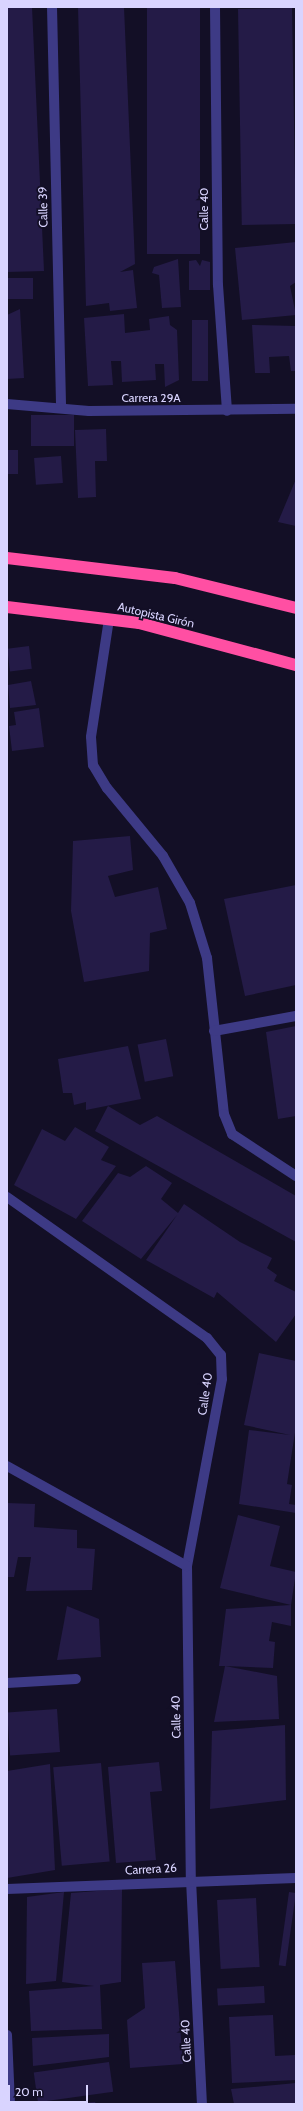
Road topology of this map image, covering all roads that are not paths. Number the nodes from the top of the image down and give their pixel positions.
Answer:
1 (52, 7) edge
2 (215, 7) edge
3 (7, 404) edge
4 (61, 407) junction
5 (296, 409) edge
6 (227, 411) junction
7 (7, 558) edge
8 (7, 607) edge
9 (296, 608) edge
10 (109, 619) junction
11 (277, 660) junction
12 (296, 665) edge
13 (296, 668) edge
14 (296, 1016) edge
15 (214, 1031) junction
16 (296, 1176) edge
17 (7, 1196) edge
18 (7, 1466) edge
19 (187, 1566) junction
20 (76, 1679) dead end
21 (7, 1683) edge
22 (296, 1878) edge
23 (191, 1880) junction
24 (7, 1889) edge
25 (7, 2035) edge
26 (10, 2104) edge
27 (202, 2104) edge

1 - 4 street, Calle 39
2 - 6 street, Calle 40
3 - 4 street, Carrera 29A
4 - 6 street, Carrera 29A
5 - 6 street, Carrera 29A
7 - 9 highway
8 - 10 highway, Autopista Girón
10 - 11 highway, Autopista Girón
10 - 15 street
11 - 12 highway, Autopista Girón
11 - 13 highway
14 - 15 street
15 - 16 street
17 - 19 street, Calle 40
18 - 19 street
19 - 23 street, Calle 40
20 - 21 street
22 - 23 street, Carrera 26
23 - 24 street, Carrera 26
23 - 27 street, Calle 40
25 - 26 street

